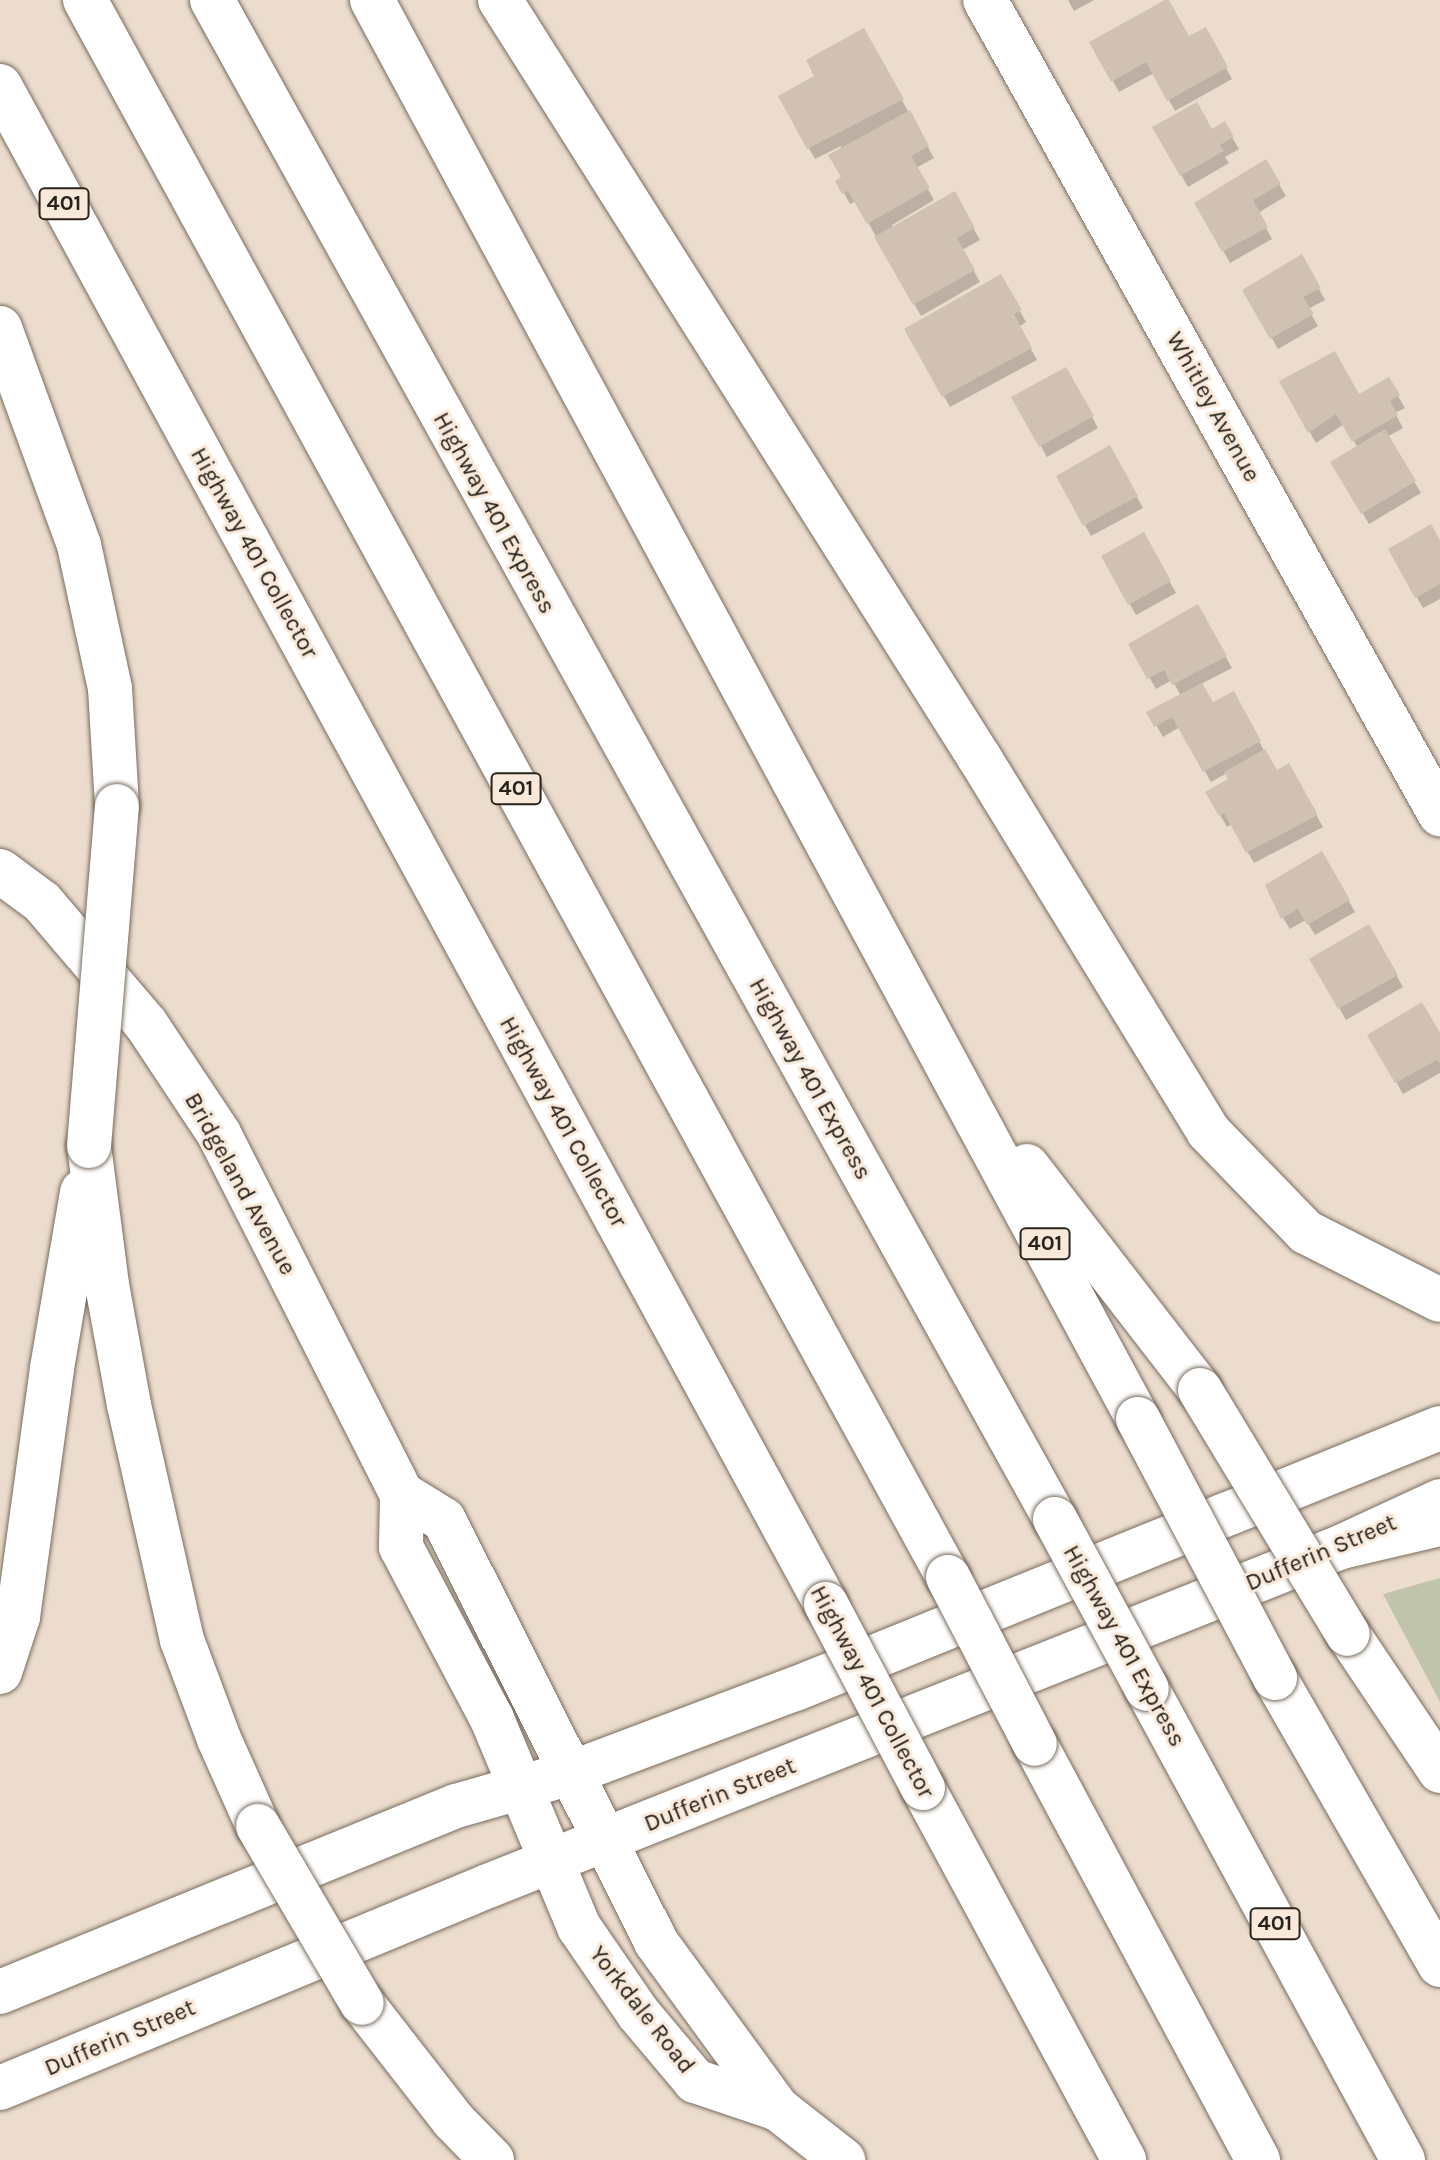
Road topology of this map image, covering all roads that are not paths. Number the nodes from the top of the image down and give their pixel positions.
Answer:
1 (85, 0) edge
2 (212, 0) edge
3 (372, 0) edge
4 (500, 0) edge
5 (985, 0) edge
6 (0, 86) edge
7 (0, 328) edge
8 (1440, 814) edge
9 (0, 871) edge
10 (952, 1069) junction
11 (89, 1146) junction
12 (1440, 1300) edge
13 (1440, 1428) edge
14 (402, 1494) junction
15 (1440, 1501) edge
16 (1440, 1524) edge
17 (1341, 1547) junction
18 (0, 1672) edge
19 (1440, 1771) edge
20 (571, 1773) junction
21 (520, 1787) junction
22 (605, 1842) junction
23 (550, 1862) junction
24 (1440, 1965) edge
25 (0, 1992) edge
26 (0, 2088) edge
27 (778, 2109) junction
28 (492, 2160) edge
29 (843, 2160) edge
30 (1124, 2160) edge
31 (1258, 2160) edge
32 (1403, 2160) edge

1 - 31 main road, 401, bridge
2 - 32 main road, Highway 401 Express / 401, bridge
3 - 10 main road, 401
4 - 12 main road
5 - 8 main road, Whitley Avenue
6 - 30 main road, Highway 401 Collector / 401, bridge
7 - 11 main road, bridge
9 - 14 main road, Bridgeland Avenue
10 - 19 main road, bridge
10 - 24 main road, 401, bridge
11 - 18 main road
11 - 28 main road, bridge
13 - 20 main road
14 - 20 main road
14 - 21 main road, Bridgeland Avenue
15 - 17 main road, Dufferin Street
16 - 17 main road
17 - 22 main road, Dufferin Street
20 - 21 main road
20 - 22 main road, Yorkdale Road
21 - 23 main road, Yorkdale Road
21 - 25 main road
22 - 23 main road, Dufferin Street
22 - 27 main road, Yorkdale Road
23 - 26 main road, Dufferin Street
23 - 27 main road, Yorkdale Road
27 - 29 main road, Yorkdale Road

